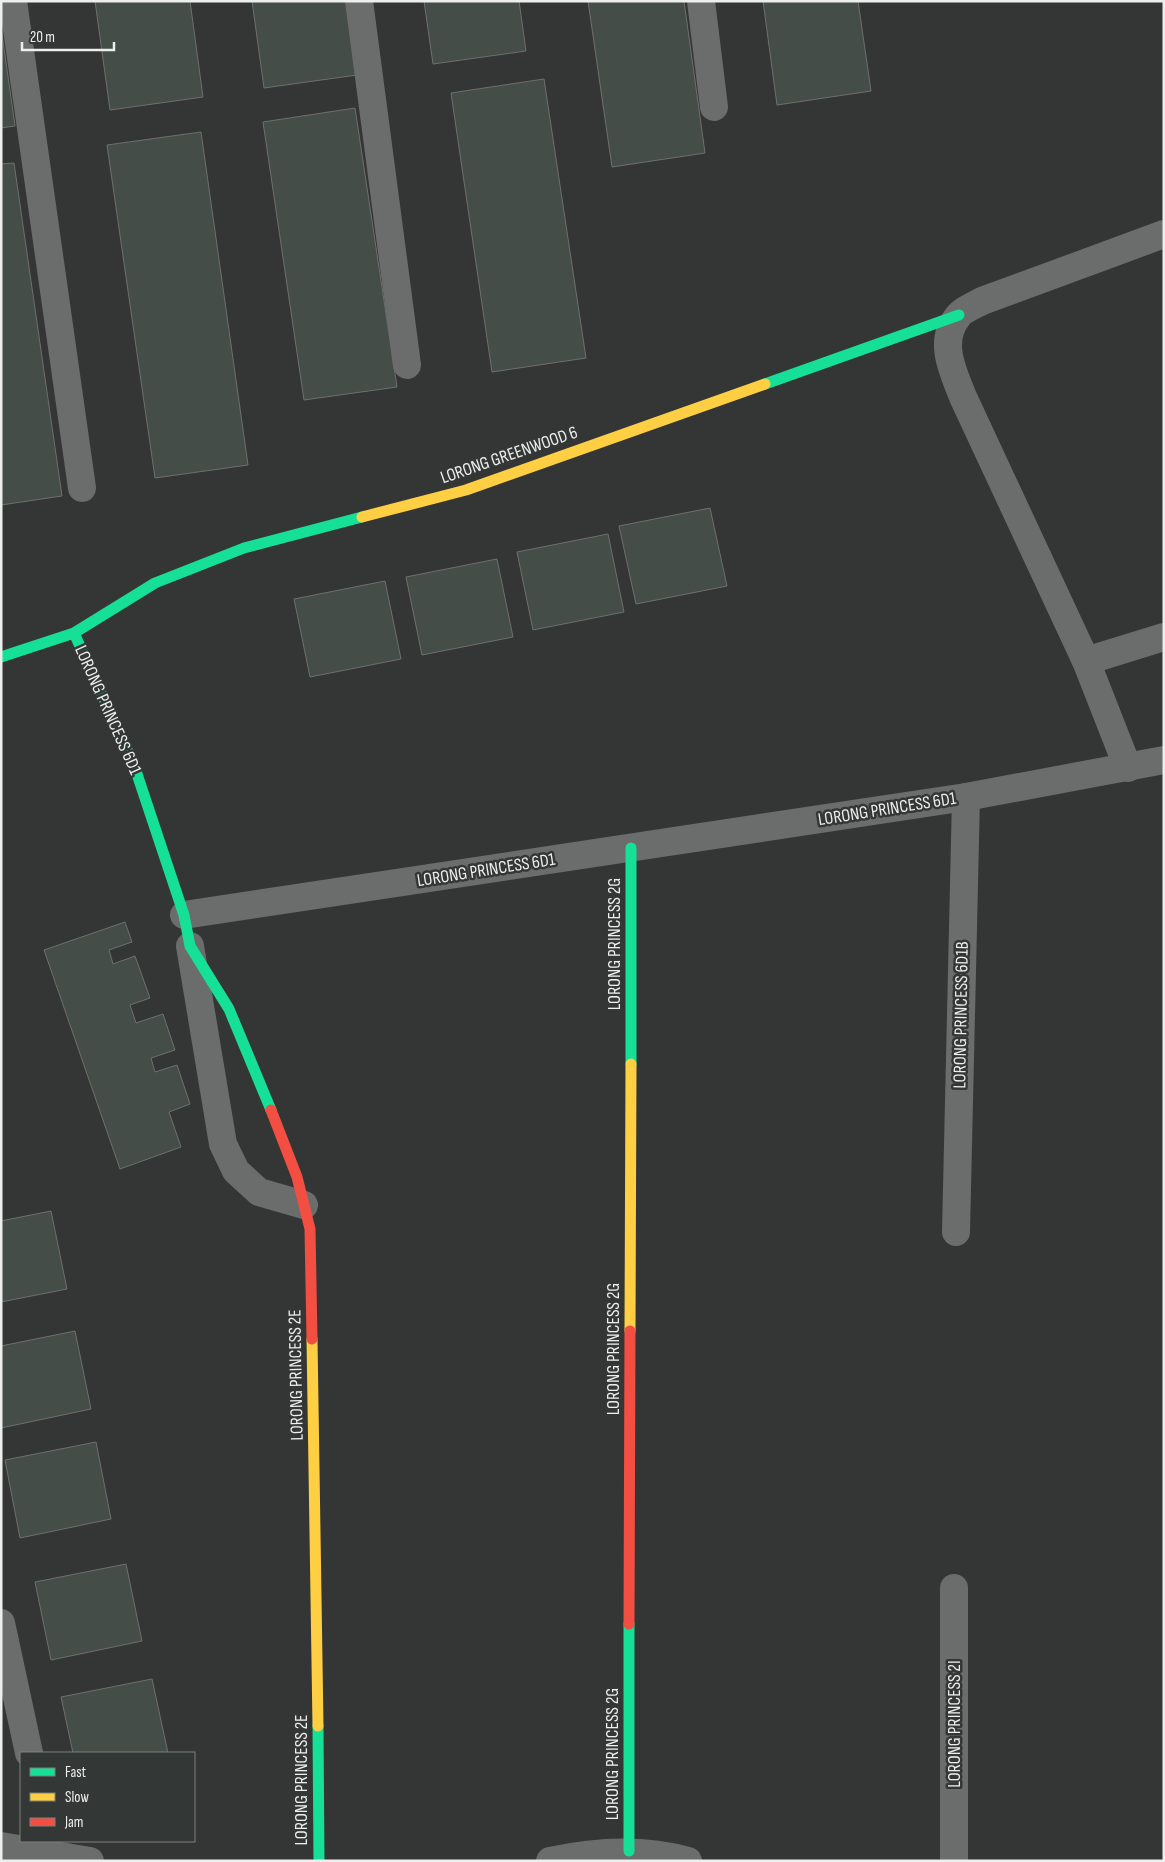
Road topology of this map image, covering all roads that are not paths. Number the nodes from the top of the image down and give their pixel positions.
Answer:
1 (13, 1) edge
2 (359, 1) edge
3 (701, 1) edge
4 (714, 107) dead end
5 (1164, 234) edge
6 (959, 315) junction
7 (407, 365) dead end
8 (82, 488) dead end
9 (74, 633) junction
10 (1164, 636) edge
11 (1, 657) edge
12 (1086, 661) junction
13 (1164, 760) edge
14 (1128, 768) junction
15 (966, 797) junction
16 (631, 848) junction
17 (184, 915) junction
18 (190, 946) junction
19 (304, 1205) junction
20 (956, 1232) dead end
21 (954, 1588) dead end
22 (1, 1623) edge
23 (29, 1752) edge
24 (1, 1846) edge
25 (48, 1847) edge
26 (629, 1851) junction
27 (90, 1861) edge
28 (319, 1861) edge
29 (550, 1861) edge
30 (688, 1861) edge
31 (954, 1861) edge

1 - 8 street
2 - 7 street
3 - 4 street
5 - 6 street
6 - 9 street, LORONG GREENWOOD 6
6 - 12 street
9 - 11 street, LORONG PRINCESS 6D1
9 - 17 street, LORONG PRINCESS 6D1
10 - 12 street
12 - 14 street
13 - 14 street, LORONG PRINCESS 6D1
14 - 15 street, LORONG PRINCESS 6D1
15 - 16 street, LORONG PRINCESS 6D1
15 - 20 street, LORONG PRINCESS 6D1B
16 - 17 street, LORONG PRINCESS 6D1
16 - 26 street, LORONG PRINCESS 2G
17 - 18 street, LORONG PRINCESS 2E
18 - 19 street, LORONG PRINCESS 2E
18 - 19 street
19 - 28 street, LORONG PRINCESS 2E
21 - 31 street, LORONG PRINCESS 2I
22 - 23 street
24 - 25 street
25 - 27 street
26 - 29 street
26 - 30 street

